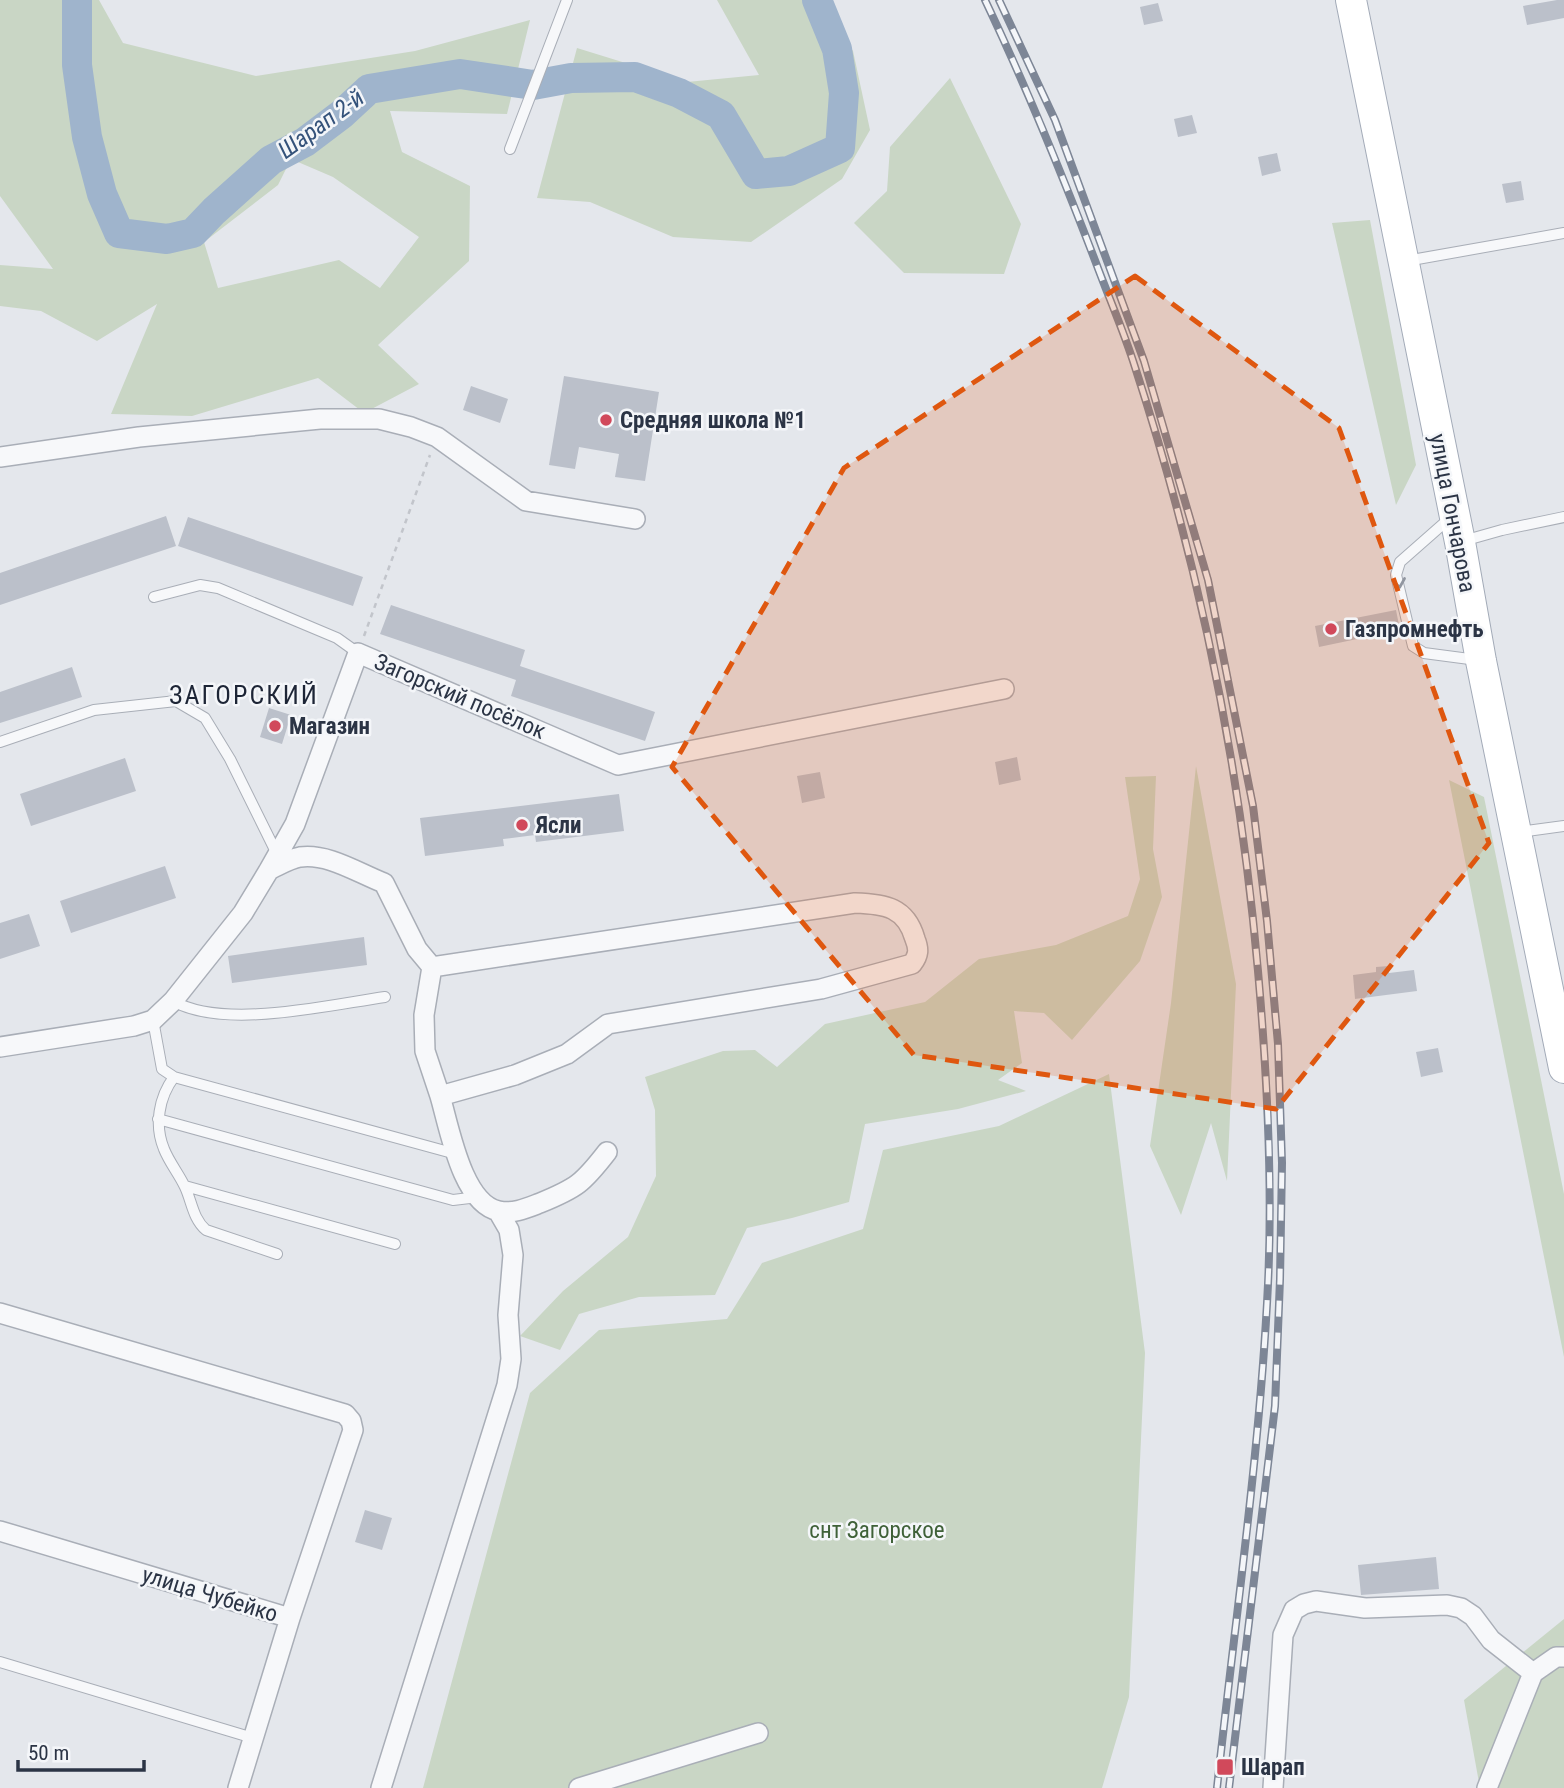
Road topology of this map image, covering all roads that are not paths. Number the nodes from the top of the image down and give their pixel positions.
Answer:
1 (567, 0) edge
2 (1351, 0) edge
3 (510, 149) dead end
4 (1564, 233) edge
5 (1403, 262) junction
6 (0, 457) edge
7 (1564, 517) edge
8 (635, 519) dead end
9 (1457, 529) junction
10 (155, 597) dead end
11 (358, 653) junction
12 (1481, 661) junction
13 (1004, 689) dead end
14 (0, 742) edge
15 (1564, 826) edge
16 (1516, 833) junction
17 (273, 862) junction
18 (432, 967) junction
19 (385, 997) dead end
20 (173, 1002) junction
21 (153, 1020) junction
22 (0, 1047) edge
23 (1564, 1068) edge
24 (174, 1077) junction
25 (440, 1096) junction
26 (158, 1119) junction
27 (607, 1152) dead end
28 (457, 1154) junction
29 (185, 1186) junction
30 (478, 1197) junction
31 (498, 1211) junction
32 (395, 1244) dead end
33 (277, 1254) dead end
34 (0, 1313) edge
35 (0, 1531) edge
36 (290, 1618) junction
37 (1564, 1657) edge
38 (0, 1662) edge
39 (1533, 1673) junction
40 (758, 1733) dead end
41 (253, 1738) junction
42 (238, 1788) edge
43 (381, 1788) edge
44 (579, 1788) edge
45 (1273, 1788) edge
46 (1487, 1788) edge

1 - 3 lane
2 - 5 main road, улица Гончарова
4 - 5 lane
5 - 9 main road, улица Гончарова
6 - 8 street
7 - 9 lane
9 - 12 main road, улица Гончарова
9 -> 12 lane
10 - 11 lane
11 - 13 street, Загорский посёлок
11 - 17 street, Загорский посёлок
12 - 16 main road, улица Гончарова
14 - 17 lane
15 - 16 lane
16 - 23 main road, улица Гончарова
17 - 18 street
17 - 20 street, Загорский посёлок
18 - 25 street
18 - 25 street
19 - 20 lane
20 - 21 street, Загорский посёлок
21 - 22 street, Загорский посёлок
21 - 24 lane
24 - 26 lane
24 - 28 lane
25 - 28 street
26 - 29 lane
26 - 30 lane
27 - 31 street
28 - 30 street
29 - 32 lane
29 - 33 lane
30 - 31 street
31 - 43 street
34 - 36 street
35 - 36 street, улица Чубейко
36 - 41 street, улица Чубейко
37 - 39 street
38 - 41 lane
39 - 45 street
39 - 46 street
40 - 44 street
41 - 42 street, улица Чубейко

